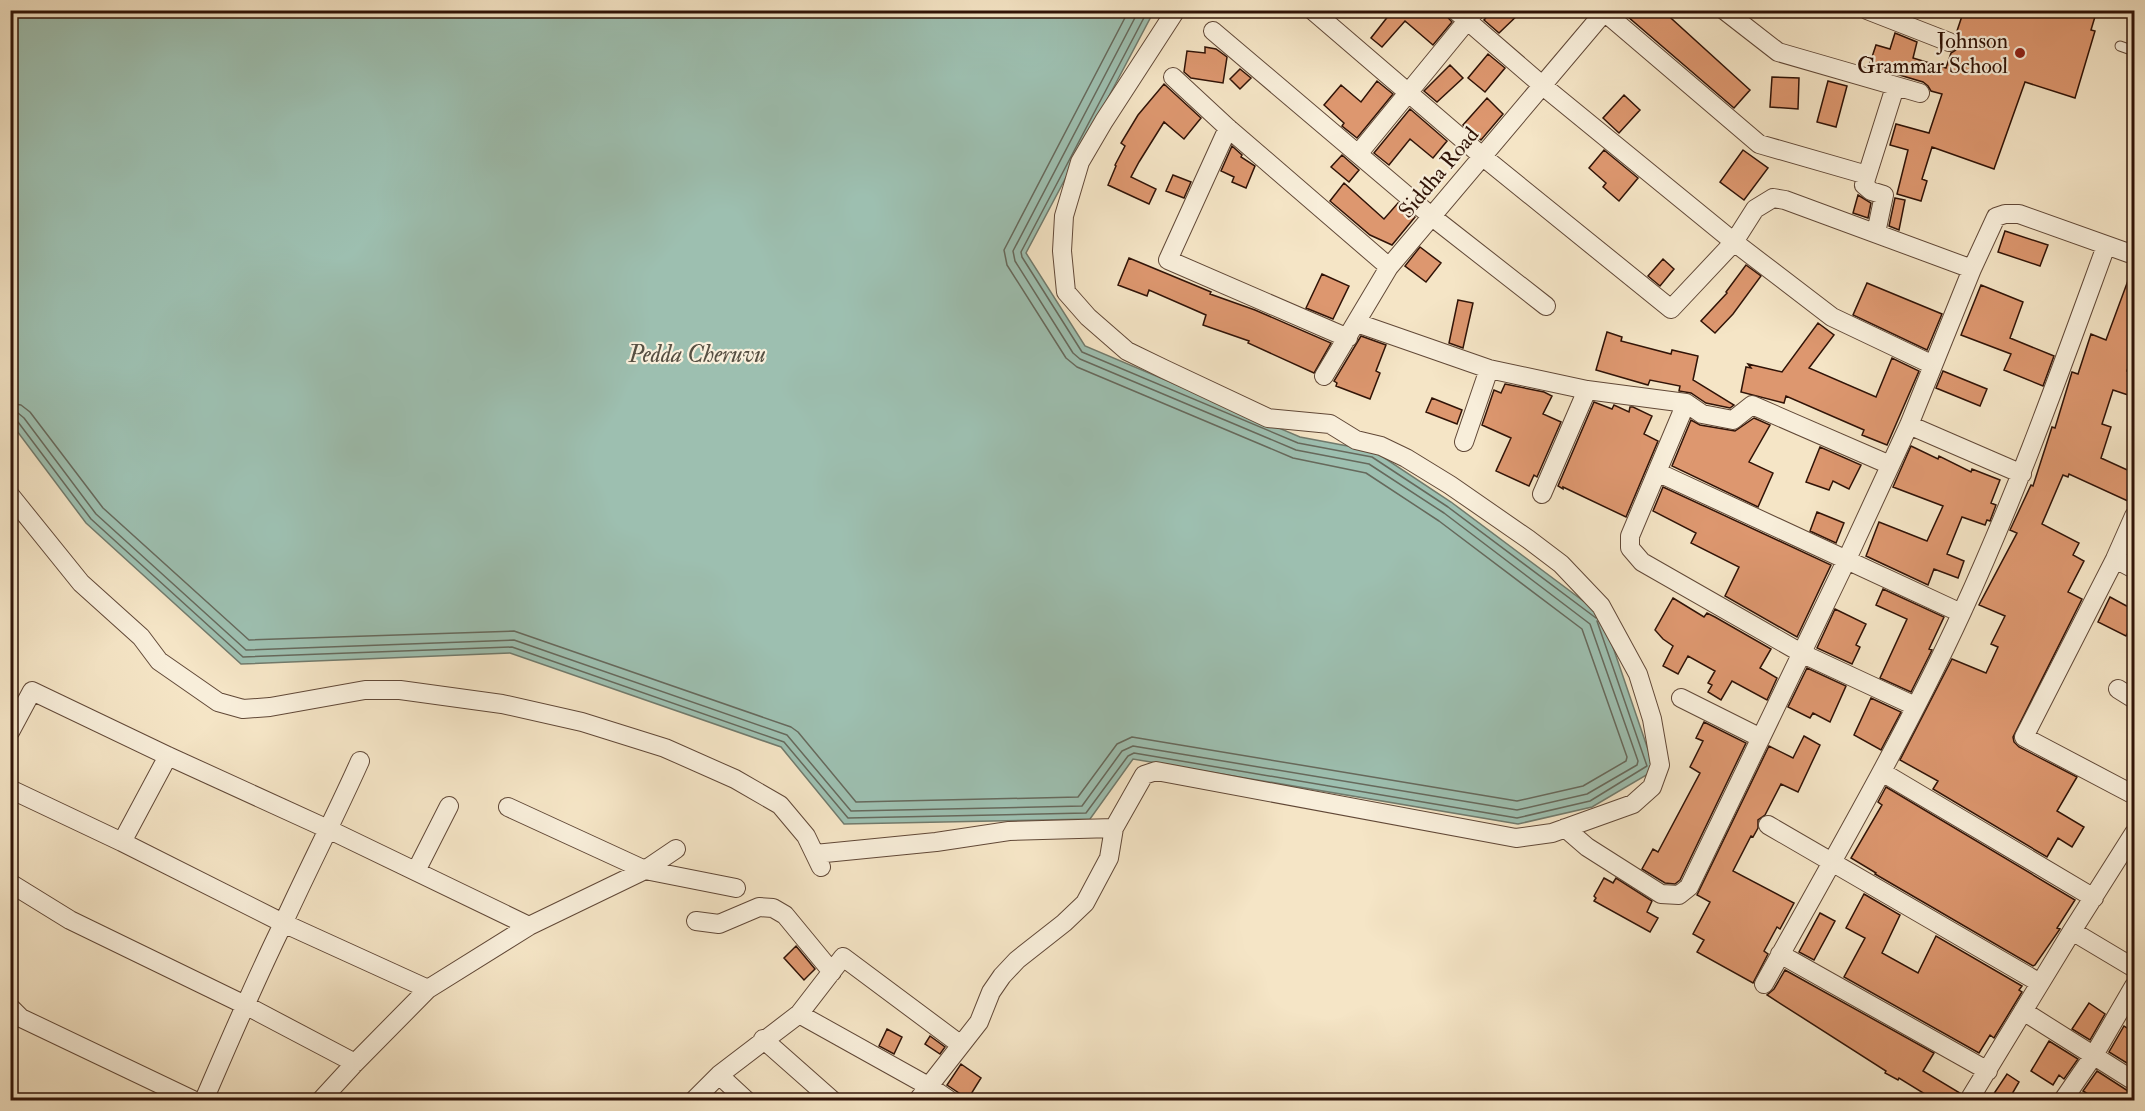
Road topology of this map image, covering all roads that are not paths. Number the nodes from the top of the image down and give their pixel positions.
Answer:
1 (1176, 10) edge
2 (1312, 10) edge
3 (1724, 10) edge
4 (1867, 10) edge
5 (1604, 11) edge
6 (1466, 14) edge
7 (1213, 31) dead end
8 (1949, 42) dead end
9 (2120, 46) dead end
10 (2134, 51) edge
11 (1173, 77) dead end
12 (1543, 86) junction
13 (1895, 87) junction
14 (1920, 93) dead end
15 (1409, 94) junction
16 (1228, 128) junction
17 (1358, 154) junction
18 (1482, 156) junction
19 (1867, 175) junction
20 (1431, 216) junction
21 (1876, 233) junction
22 (1734, 242) junction
23 (2106, 246) junction
24 (2134, 255) edge
25 (1389, 267) junction
26 (1972, 269) junction
27 (1546, 306) dead end
28 (1353, 330) junction
29 (1933, 365) junction
30 (1489, 369) junction
31 (1324, 376) dead end
32 (1587, 390) junction
33 (1686, 403) junction
34 (1909, 425) junction
35 (1464, 442) dead end
36 (1890, 465) junction
37 (1657, 472) junction
38 (2022, 474) junction
39 (1542, 494) dead end
40 (10, 495) edge
41 (2134, 516) edge
42 (1847, 559) junction
43 (2115, 559) junction
44 (2134, 569) edge
45 (1961, 613) junction
46 (1803, 654) junction
47 (2118, 689) dead end
48 (1681, 698) dead end
49 (2134, 699) edge
50 (1915, 706) junction
51 (10, 732) edge
52 (1761, 738) junction
53 (168, 756) junction
54 (360, 761) dead end
55 (1882, 772) junction
56 (10, 789) edge
57 (2134, 795) edge
58 (449, 806) dead end
59 (508, 807) dead end
60 (1768, 825) dead end
61 (1114, 828) junction
62 (1564, 828) junction
63 (330, 830) junction
64 (2134, 833) edge
65 (122, 842) junction
66 (676, 849) dead end
67 (1832, 862) junction
68 (645, 870) junction
69 (416, 871) junction
70 (10, 882) edge
71 (736, 888) dead end
72 (2094, 898) junction
73 (696, 921) dead end
74 (283, 923) junction
75 (529, 926) junction
76 (2072, 931) junction
77 (1780, 954) junction
78 (2134, 968) edge
79 (832, 972) junction
80 (2040, 983) junction
81 (1764, 984) dead end
82 (2134, 986) edge
83 (428, 989) junction
84 (245, 1005) junction
85 (10, 1007) edge
86 (2023, 1011) junction
87 (799, 1014) junction
88 (764, 1039) junction
89 (961, 1045) junction
90 (2094, 1055) junction
91 (355, 1063) junction
92 (1988, 1071) junction
93 (719, 1075) junction
94 (2134, 1081) edge
95 (924, 1094) edge
96 (326, 1099) edge
97 (193, 1101) edge
98 (204, 1101) edge
99 (694, 1101) edge
100 (746, 1101) edge
101 (832, 1101) edge
102 (949, 1101) edge
103 (1969, 1101) edge
104 (2063, 1101) edge

1 - 62 street
2 - 15 street
3 - 13 street
4 - 8 street
5 - 12 street, Siddha Road
5 - 19 street
6 - 12 street
6 - 15 street
7 - 17 street
9 - 10 lane
11 - 16 street
12 - 18 street, Siddha Road
12 - 22 street
13 - 14 street
13 - 19 street
15 - 17 street
15 - 18 street
16 - 25 street
16 - 28 street
17 - 20 street
18 - 20 street, Siddha Road
18 - 22 street
19 - 21 street
20 - 25 street, Siddha Road
20 - 27 street
21 - 22 street
21 - 26 street
22 - 29 street
23 - 24 street
23 - 26 street
23 - 38 street
25 - 28 street, Siddha Road
26 - 29 street
28 - 30 street
28 - 31 street, Siddha Road
29 - 34 street
30 - 32 street
30 - 35 street
32 - 33 street
32 - 39 street
33 - 36 street
33 - 37 street
34 - 36 street
34 - 38 street
36 - 42 street
37 - 42 street
37 - 46 street
38 - 45 street
40 - 61 street
41 - 43 street
42 - 45 street
42 - 46 street
43 - 44 street
43 - 57 street
45 - 50 street
46 - 50 street
46 - 52 street
47 - 49 street
48 - 52 street
50 - 55 street
51 - 53 street
52 - 62 street
53 - 63 street
53 - 65 street
54 - 63 street
55 - 67 street
55 - 72 street
56 - 65 street
58 - 69 street
59 - 68 street
60 - 67 street
61 - 62 street
61 - 89 street
63 - 69 street
63 - 74 street
64 - 72 street
65 - 74 street
66 - 68 street
67 - 77 street
67 - 80 street
68 - 71 street
68 - 75 street
69 - 75 street
70 - 84 street
72 - 76 street
73 - 79 street
74 - 83 street
74 - 84 street
75 - 83 street
76 - 78 street
76 - 80 street
77 - 81 street
77 - 92 street
79 - 87 street
79 - 89 street
80 - 86 street
82 - 90 street
83 - 91 street
84 - 91 street
84 - 98 street
85 - 97 street
86 - 90 street
86 - 92 street
87 - 88 street
87 - 95 street
88 - 93 street
88 - 101 street
89 - 95 street
90 - 94 street
90 - 104 street
91 - 96 street
92 - 103 street
93 - 99 street
93 - 100 street
95 - 102 street

